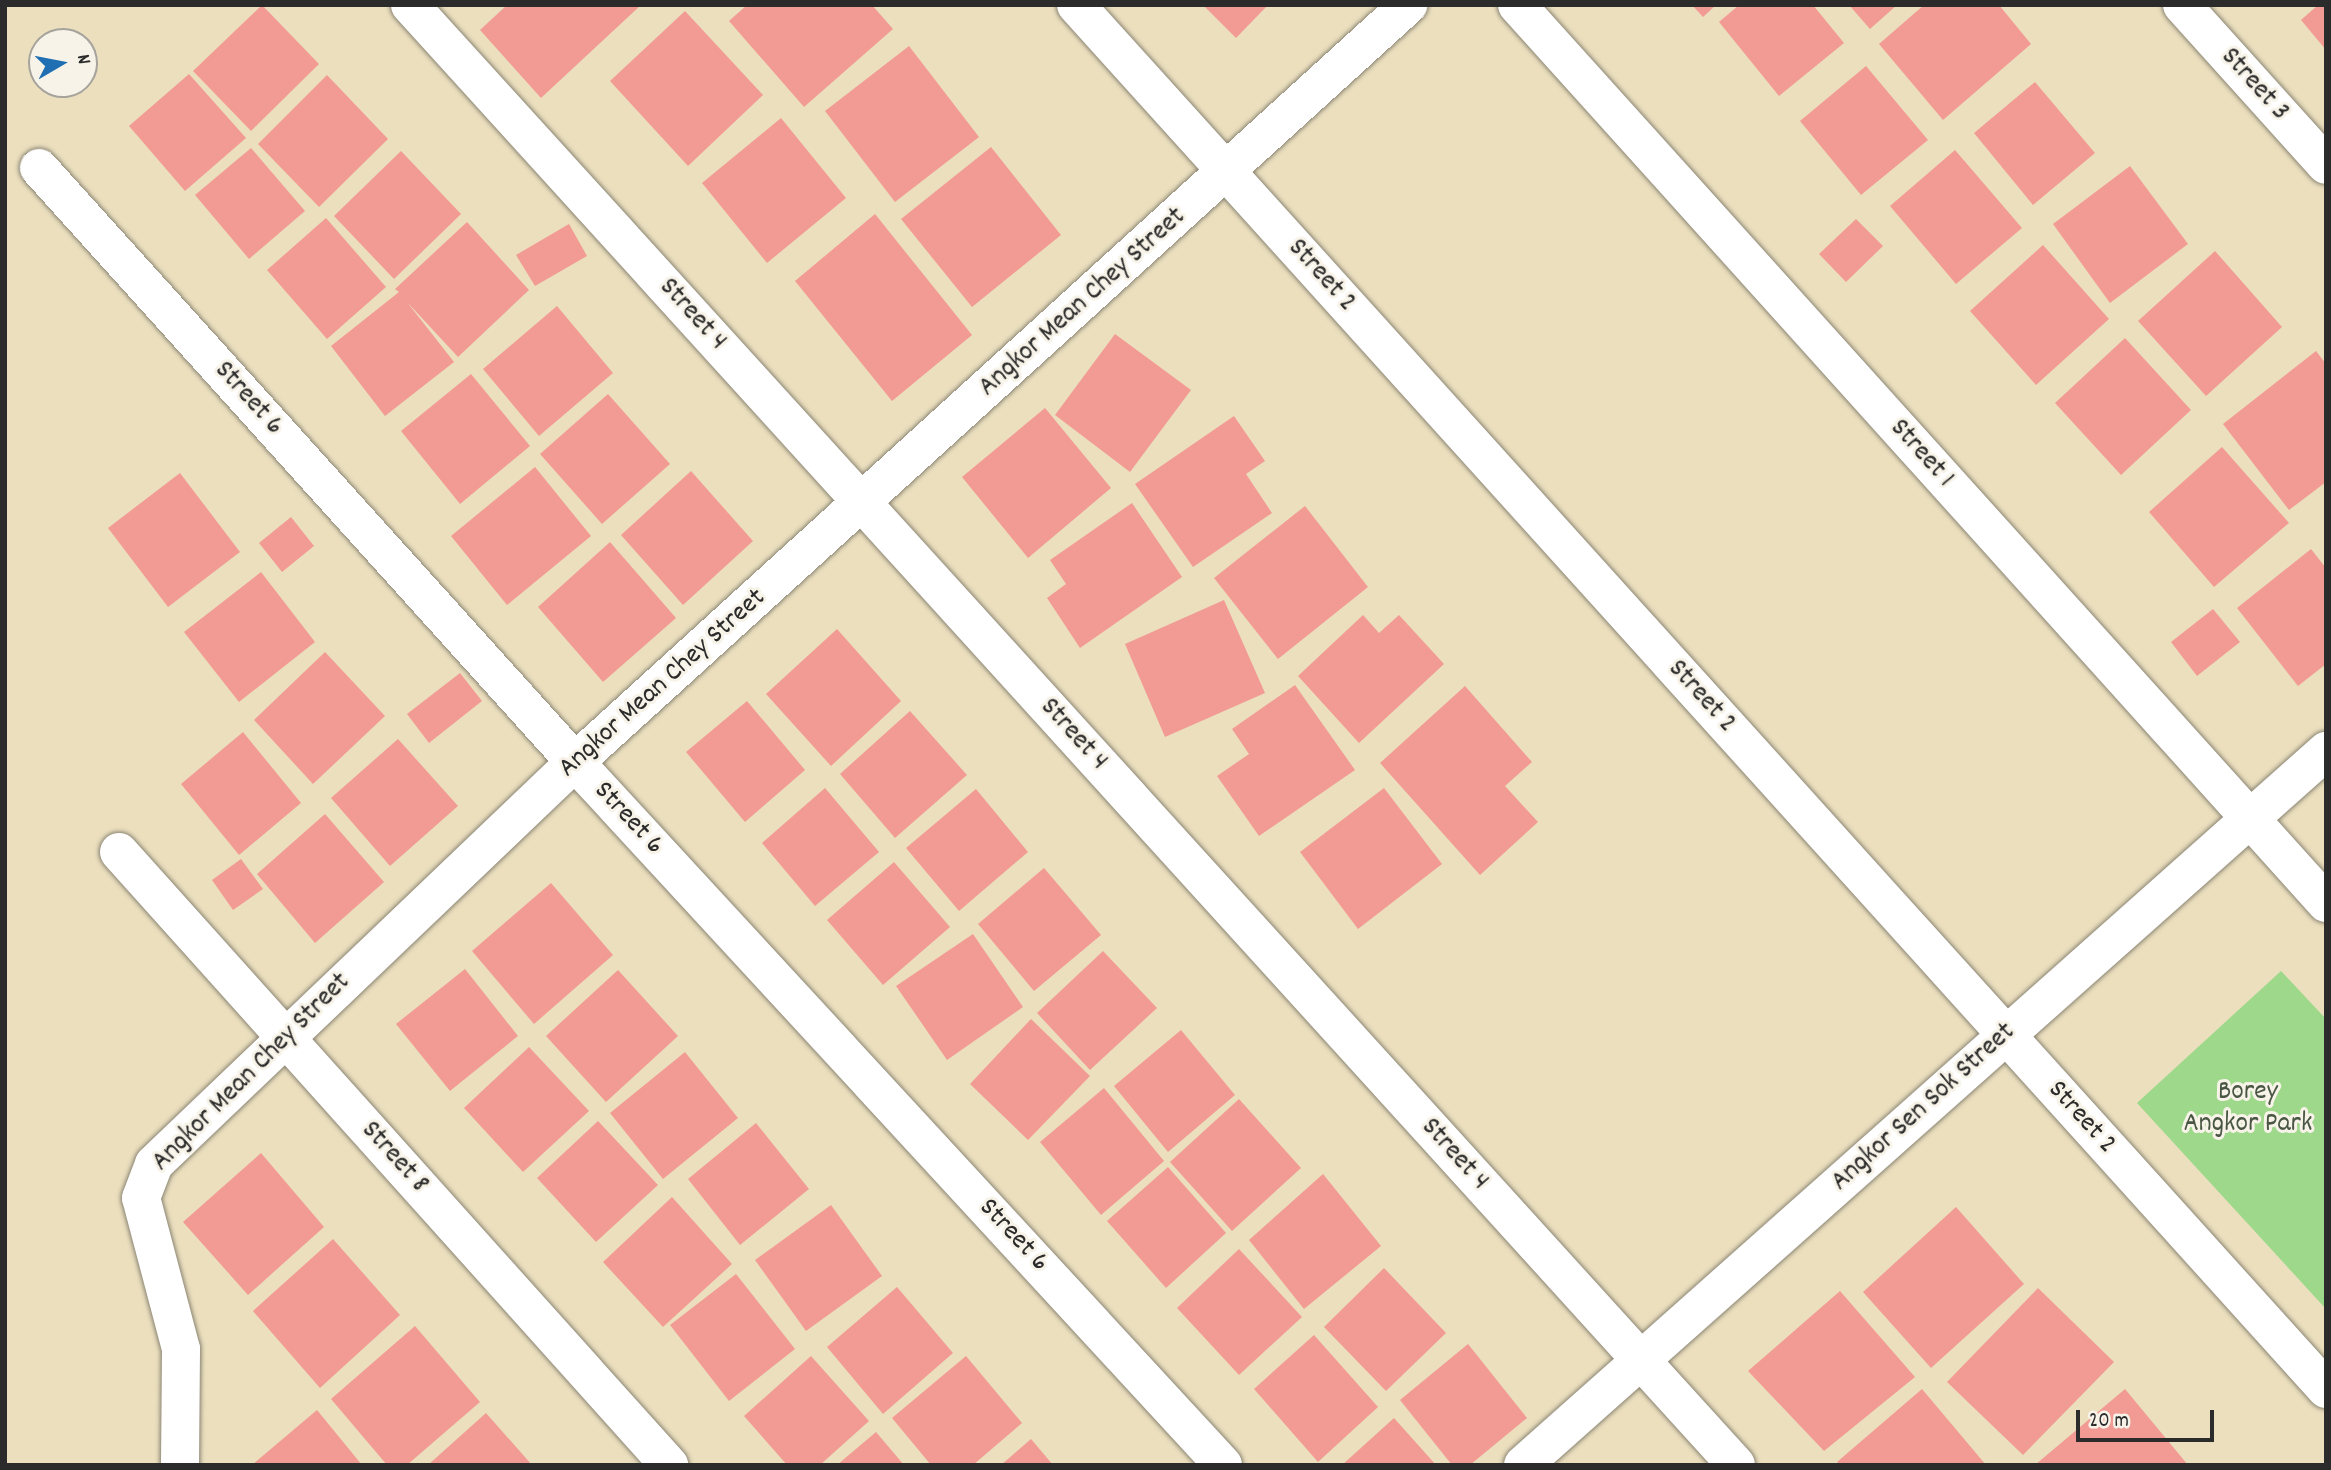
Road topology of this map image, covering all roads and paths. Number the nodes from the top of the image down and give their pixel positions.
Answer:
1 (410, 5) edge
2 (1076, 5) edge
3 (1408, 5) edge
4 (1517, 5) edge
5 (2182, 5) edge
6 (2326, 165) edge
7 (39, 168) dead end
8 (1227, 172) junction
9 (863, 503) junction
10 (2326, 751) edge
11 (575, 762) junction
12 (2250, 819) junction
13 (120, 852) dead end
14 (2326, 903) edge
15 (2006, 1035) junction
16 (284, 1036) junction
17 (1641, 1360) junction
18 (2326, 1389) edge
19 (180, 1465) edge
20 (669, 1465) edge
21 (1223, 1465) edge
22 (1523, 1465) edge
23 (1736, 1465) edge

1 - 9 street, Street 4
2 - 8 street, Street 2
3 - 8 street, Angkor Mean Chey Street
4 - 12 street, Street 1
5 - 6 street, Street 3
7 - 11 street, Street 6
8 - 9 street, Angkor Mean Chey Street
8 - 15 street, Street 2
9 - 11 street, Angkor Mean Chey Street
9 - 17 street, Street 4
10 - 12 street, Angkor Sen Sok Street
11 - 16 street, Angkor Mean Chey Street
11 - 21 street, Street 6
12 - 14 street, Street 1
12 - 15 street, Angkor Sen Sok Street
13 - 16 street, Street 8
15 - 17 street, Angkor Sen Sok Street
15 - 18 street, Street 2
16 - 19 street, Angkor Mean Chey Street
16 - 20 street, Street 8
17 - 22 street, Angkor Sen Sok Street
17 - 23 street, Street 4

